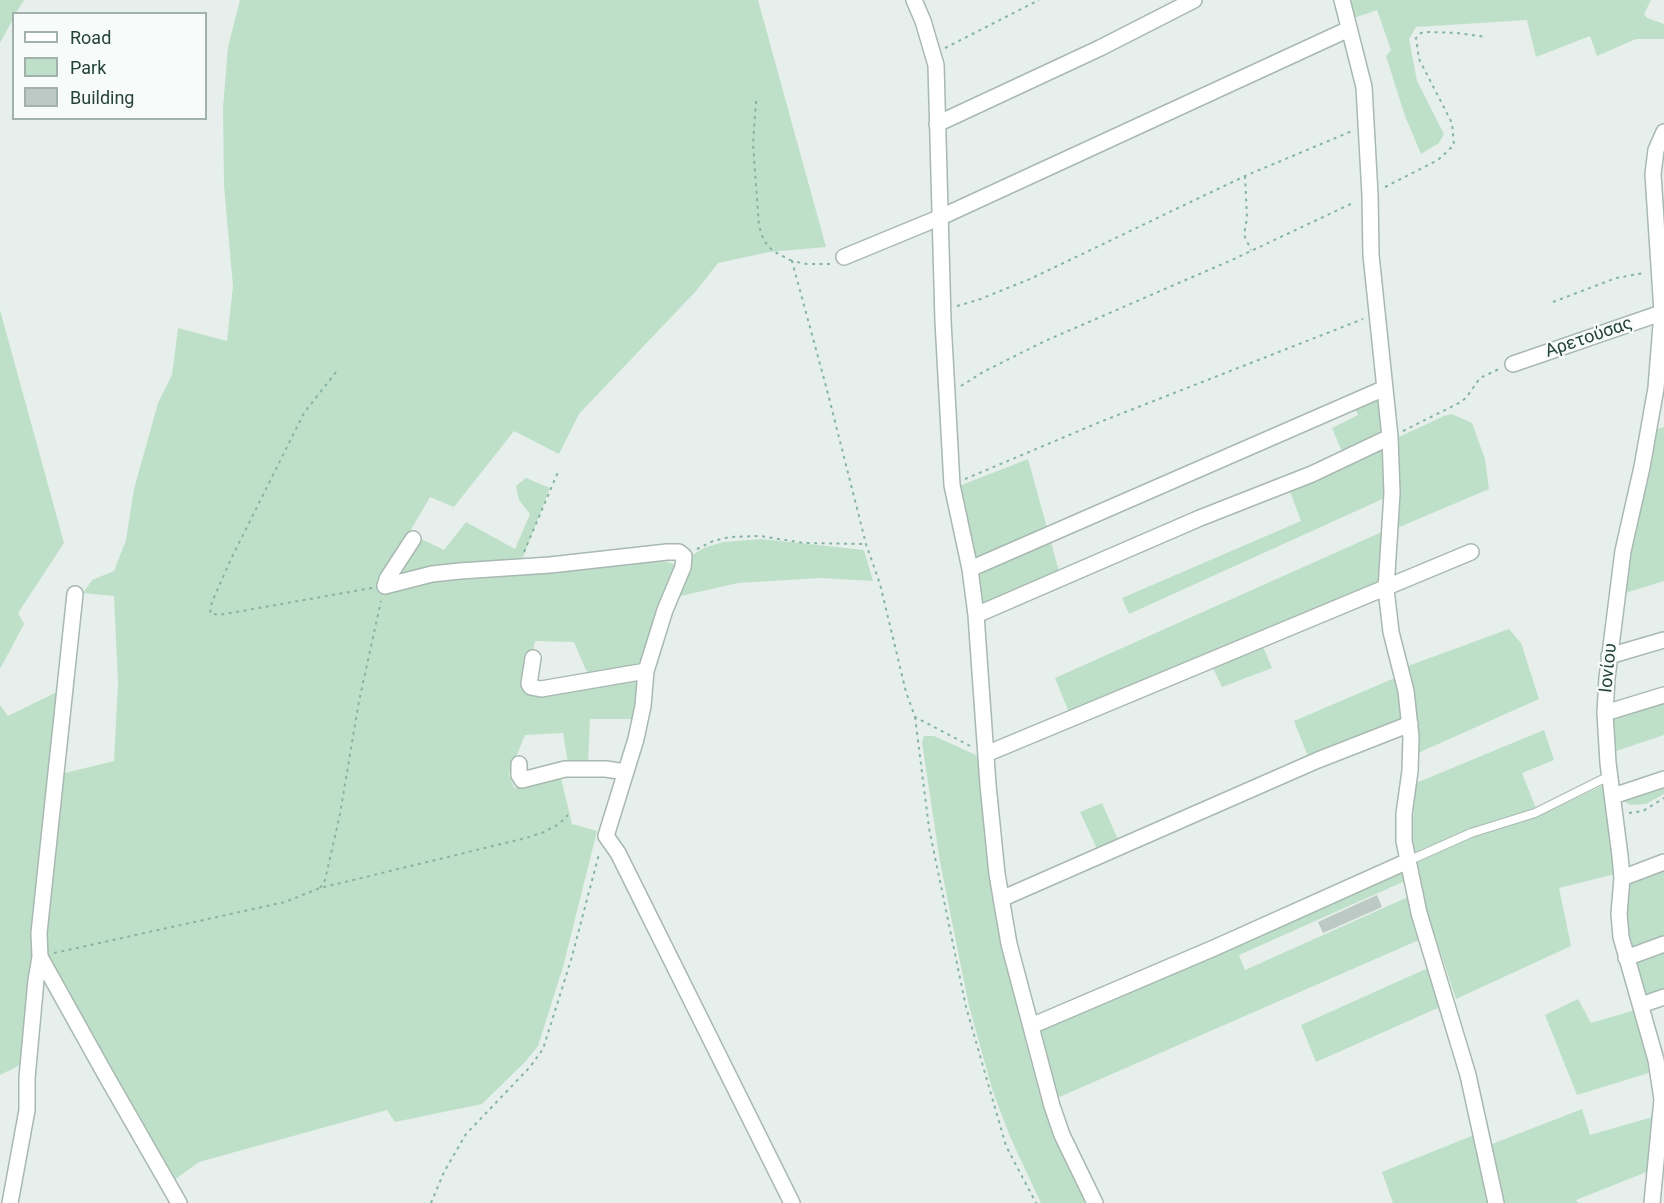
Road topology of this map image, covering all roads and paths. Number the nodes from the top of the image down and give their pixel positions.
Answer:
1 (914, 0) edge
2 (1039, 0) edge
3 (1194, 0) edge
4 (1342, 0) edge
5 (1349, 29) junction
6 (1486, 37) dead end
7 (933, 54) junction
8 (756, 101) dead end
9 (937, 124) junction
10 (1366, 126) junction
11 (1664, 132) edge
12 (1245, 176) junction
13 (1370, 195) junction
14 (940, 217) junction
15 (1252, 251) junction
16 (844, 257) joint
17 (792, 261) junction
18 (1659, 272) junction
19 (1552, 302) dead end
20 (943, 310) junction
21 (1663, 312) edge
22 (1377, 314) junction
23 (1513, 364) joint
24 (336, 372) dead end
25 (1385, 388) junction
26 (946, 396) junction
27 (1390, 437) junction
28 (558, 472) dead end
29 (952, 485) junction
30 (413, 539) dead end
31 (866, 544) junction
32 (1472, 552) dead end
33 (684, 556) junction
34 (521, 566) junction
35 (970, 569) junction
36 (386, 586) junction
37 (1386, 589) junction
38 (75, 594) dead end
39 (976, 615) junction
40 (1664, 640) edge
41 (1610, 656) junction
42 (534, 658) dead end
43 (646, 671) junction
44 (1664, 695) edge
45 (1605, 713) junction
46 (915, 717) junction
47 (1410, 724) junction
48 (986, 754) junction
49 (519, 764) dead end
50 (625, 772) junction
51 (1610, 776) junction
52 (1664, 780) edge
53 (1664, 798) edge
54 (1614, 803) junction
55 (568, 815) dead end
56 (606, 836) junction
57 (1408, 861) junction
58 (1664, 862) edge
59 (1622, 878) junction
60 (320, 888) junction
61 (1001, 899) junction
62 (1664, 944) edge
63 (40, 957) junction
64 (1626, 958) junction
65 (1664, 997) edge
66 (1641, 1005) junction
67 (1031, 1026) junction
68 (10, 1203) edge
69 (179, 1203) edge
70 (431, 1203) edge
71 (792, 1203) edge
72 (1036, 1203) edge
73 (1095, 1203) edge
74 (1496, 1203) edge
75 (1652, 1203) edge

1 - 7 street
2 - 7 path
3 - 9 street
4 - 5 street
5 - 10 street
5 - 14 street
6 - 13 path
7 - 9 street
8 - 17 path
9 - 14 street
10 - 12 path
10 - 13 street
11 - 18 street, Ιονίου
12 - 15 path
12 - 20 path
13 - 15 path
13 - 22 street
14 - 16 street
14 - 20 street
15 - 26 path
16 - 17 path
17 - 31 path
18 - 19 path
18 - 21 street, Ιονίου
20 - 26 street
21 - 23 street, Αρετούσας
21 - 41 street, Ιονίου
22 - 25 street
22 - 29 path
23 - 27 path
24 - 36 path
25 - 27 street
25 - 35 street
26 - 29 street
27 - 37 street
27 - 39 street
28 - 34 path
29 - 35 street
30 - 36 street
31 - 33 path
31 - 46 path
32 - 37 street
33 - 34 street
33 - 43 street
34 - 36 street
35 - 39 street
36 - 60 path
37 - 47 street
37 - 48 street
38 - 63 street
39 - 48 street
40 - 41 street
41 - 45 street, Ιονίου
42 - 43 street
43 - 50 street
44 - 45 street
45 - 51 street, Ιονίου
46 - 48 path
46 - 72 path
47 - 57 street
47 - 61 street
48 - 61 street
49 - 50 street
50 - 56 street
51 - 54 street, Ιονίου
51 - 57 lane
52 - 54 street
53 - 54 path
54 - 59 street, Ιονίου
55 - 60 path
56 - 70 path
56 - 71 street
57 - 67 street
57 - 74 street
58 - 59 street
59 - 64 street, Ιονίου
60 - 63 path
61 - 67 street
62 - 64 street
63 - 68 street
63 - 69 street
64 - 66 street, Ιονίου
65 - 66 street
66 - 75 street, Ιονίου
67 - 73 street

